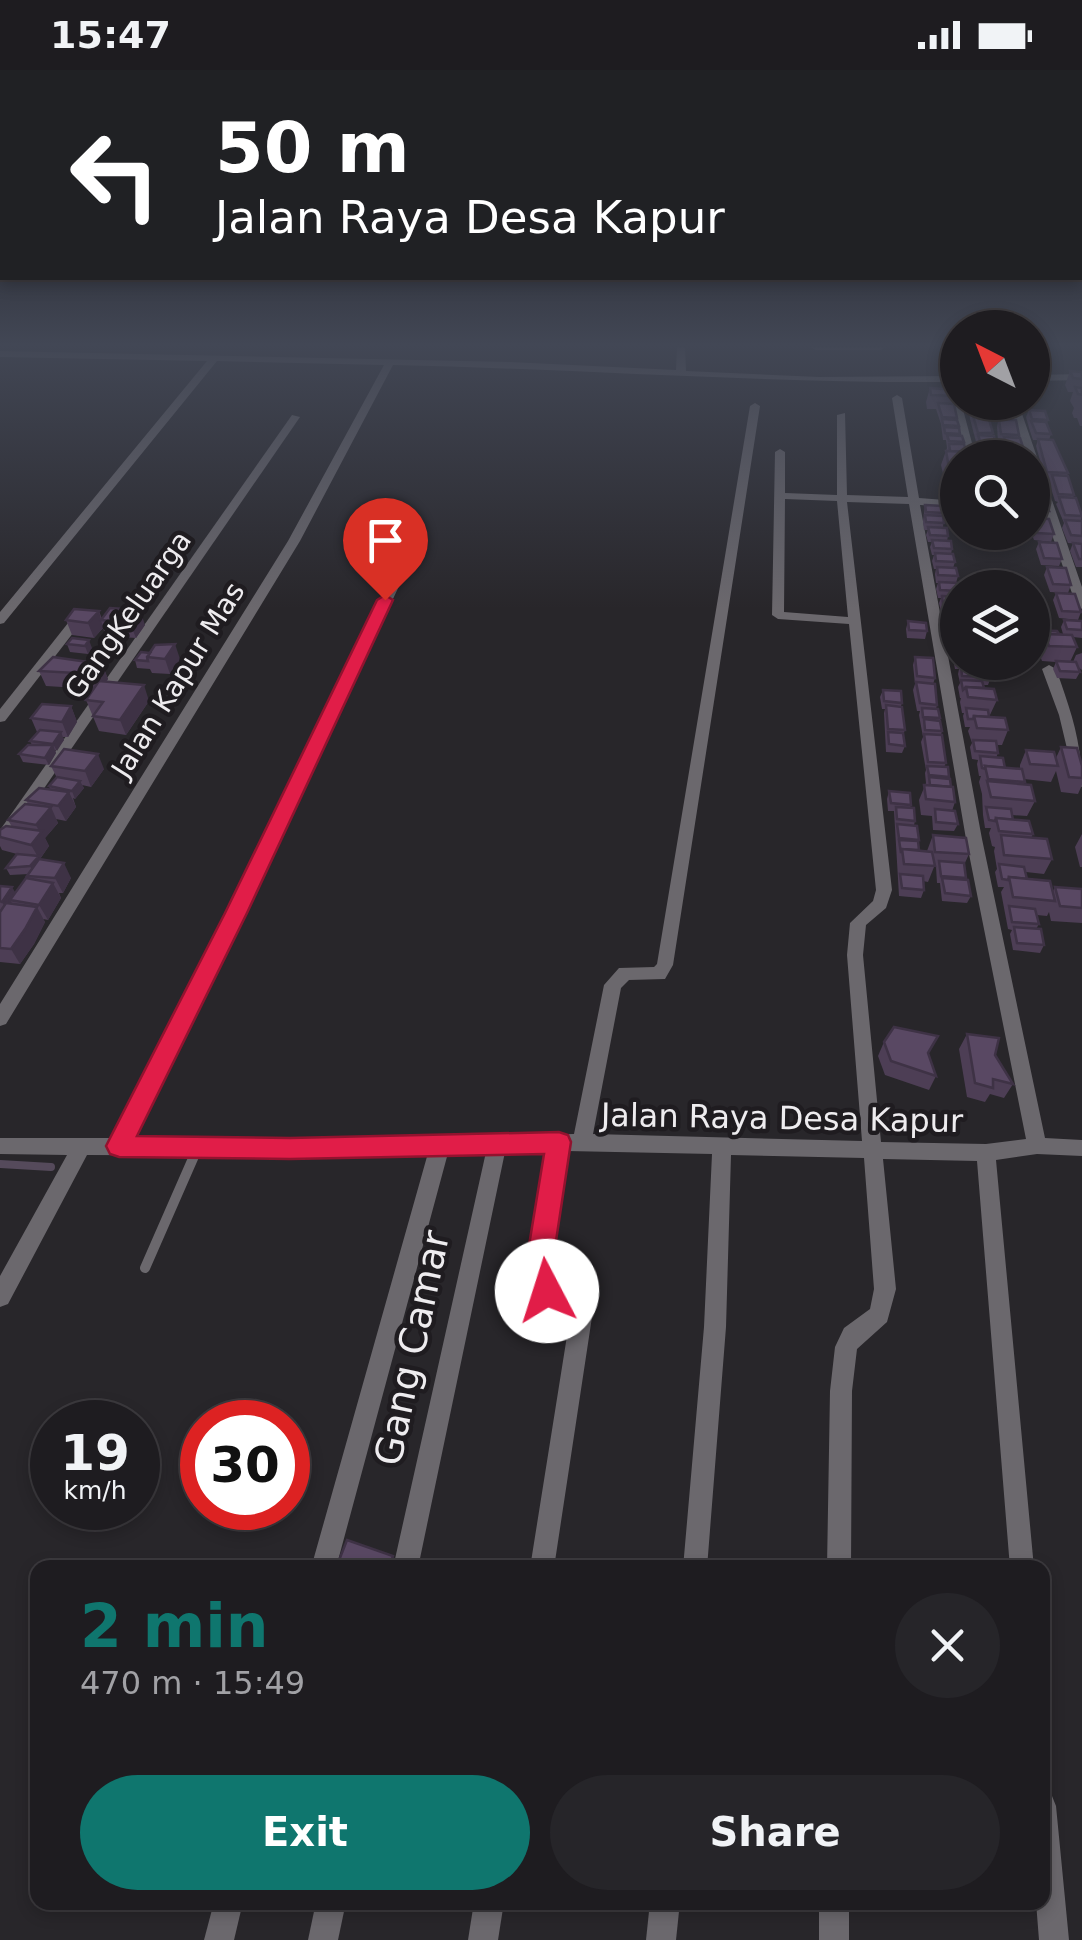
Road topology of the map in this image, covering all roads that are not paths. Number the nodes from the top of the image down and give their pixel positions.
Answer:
1 (152, 434) edge
2 (282, 434) edge
3 (352, 434) edge
4 (749, 434) edge
5 (842, 434) edge
6 (903, 434) edge
7 (780, 452) dead end
8 (780, 496) junction
9 (844, 499) junction
10 (914, 502) junction
11 (940, 503) edge
12 (1050, 511) edge
13 (404, 563) dead end
14 (1082, 605) edge
15 (0, 620) edge
16 (76, 620) edge
17 (856, 622) junction
18 (1050, 672) edge
19 (0, 718) edge
20 (1082, 782) edge
21 (0, 841) edge
22 (0, 1019) edge
23 (570, 1143) junction
24 (497, 1145) junction
25 (0, 1146) edge
26 (119, 1146) junction
27 (440, 1146) junction
28 (1038, 1146) junction
29 (198, 1147) junction
30 (81, 1148) junction
31 (722, 1148) junction
32 (1082, 1148) edge
33 (872, 1150) junction
34 (986, 1153) junction
35 (144, 1268) dead end
36 (0, 1297) edge
37 (325, 1560) edge
38 (406, 1560) edge
39 (543, 1560) edge
40 (695, 1560) edge
41 (839, 1560) edge
42 (1021, 1560) edge
43 (1050, 1895) edge
44 (227, 1910) edge
45 (329, 1910) edge
46 (488, 1910) edge
47 (663, 1910) edge
48 (834, 1910) edge
49 (219, 1940) edge
50 (323, 1940) edge
51 (483, 1940) edge
52 (661, 1940) edge
53 (834, 1940) edge
54 (1054, 1940) edge

1 - 15 street
2 - 21 street, GangKeluarga
3 - 22 street, Jalan Kapur Mas
4 - 23 street
5 - 9 street
6 - 10 street
7 - 8 street
8 - 9 street
8 - 17 street
9 - 10 street
9 - 17 street
10 - 11 street
10 - 28 street
12 - 14 street
13 - 26 street
16 - 19 street
17 - 33 street
18 - 20 street
23 - 24 street, Jalan Raya Desa Kapur
23 - 31 street, Jalan Raya Desa Kapur
23 - 39 street
24 - 27 street, Jalan Raya Desa Kapur
24 - 38 street, Gang Camar
25 - 30 street, Jalan Raya Desa Kapur
26 - 29 street, Jalan Raya Desa Kapur
26 - 30 street, Jalan Raya Desa Kapur
27 - 29 street, Jalan Raya Desa Kapur
27 - 37 street
28 - 32 street, Jalan Raya Desa Kapur
28 - 34 street, Jalan Raya Desa Kapur
29 - 35 lane
30 - 36 street
31 - 33 street, Jalan Raya Desa Kapur
31 - 40 street
33 - 34 street, Jalan Raya Desa Kapur
33 - 41 street
34 - 42 street
43 - 54 street
44 - 49 street
45 - 50 street
46 - 51 street
47 - 52 street
48 - 53 street

